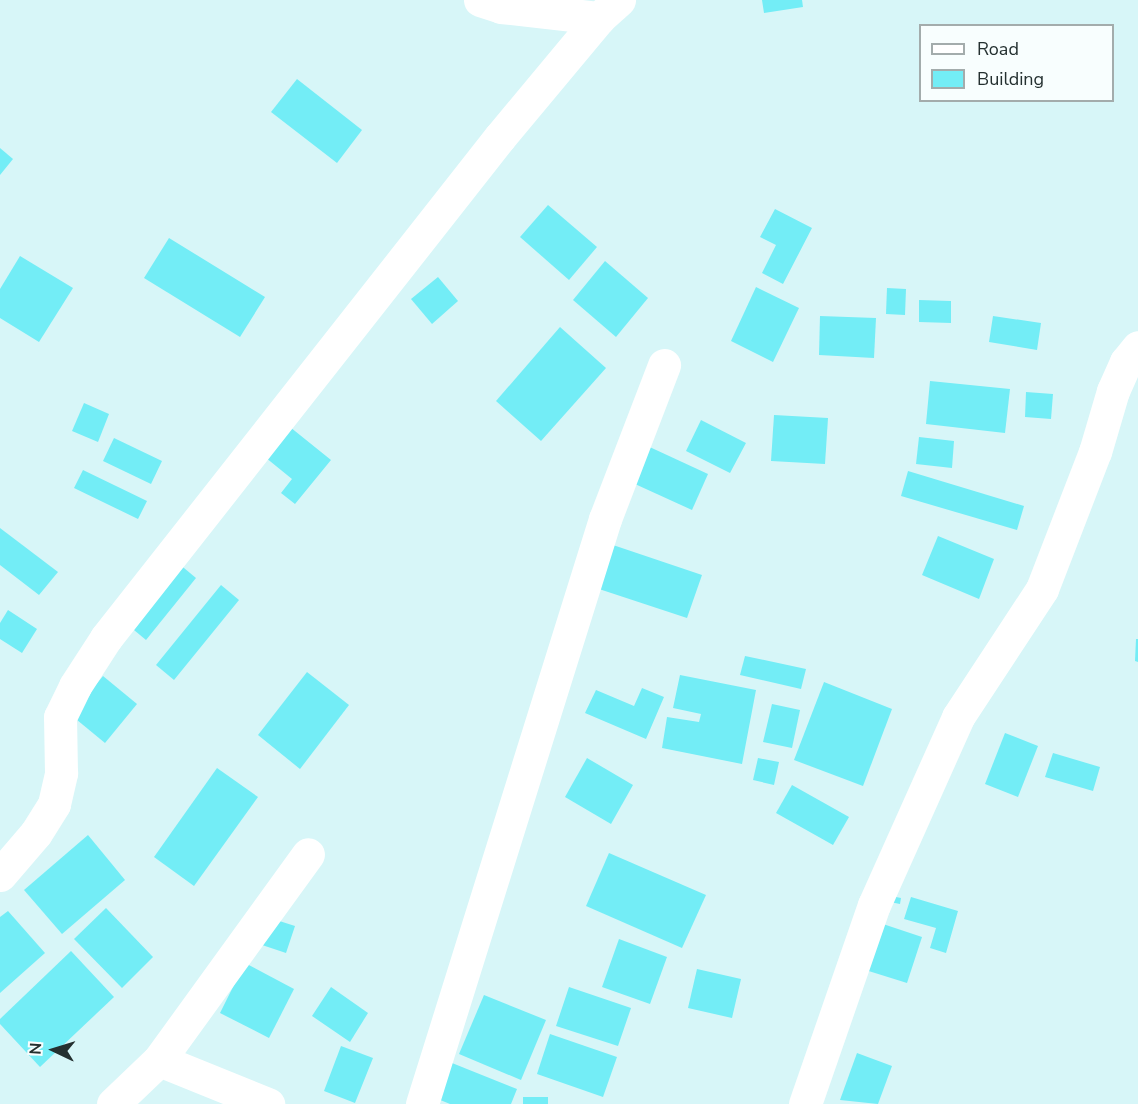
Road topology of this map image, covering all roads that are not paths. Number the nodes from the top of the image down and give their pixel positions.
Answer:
1 (480, 0) edge
2 (609, 9) edge
3 (1138, 347) edge
4 (664, 365) dead end
5 (308, 854) dead end
6 (0, 875) edge
7 (159, 1060) junction
8 (113, 1104) edge
9 (268, 1104) edge
10 (422, 1104) edge
11 (805, 1104) edge

1 - 2 street
2 - 6 street
3 - 11 street
4 - 10 street
5 - 7 street
7 - 8 street
7 - 9 street

